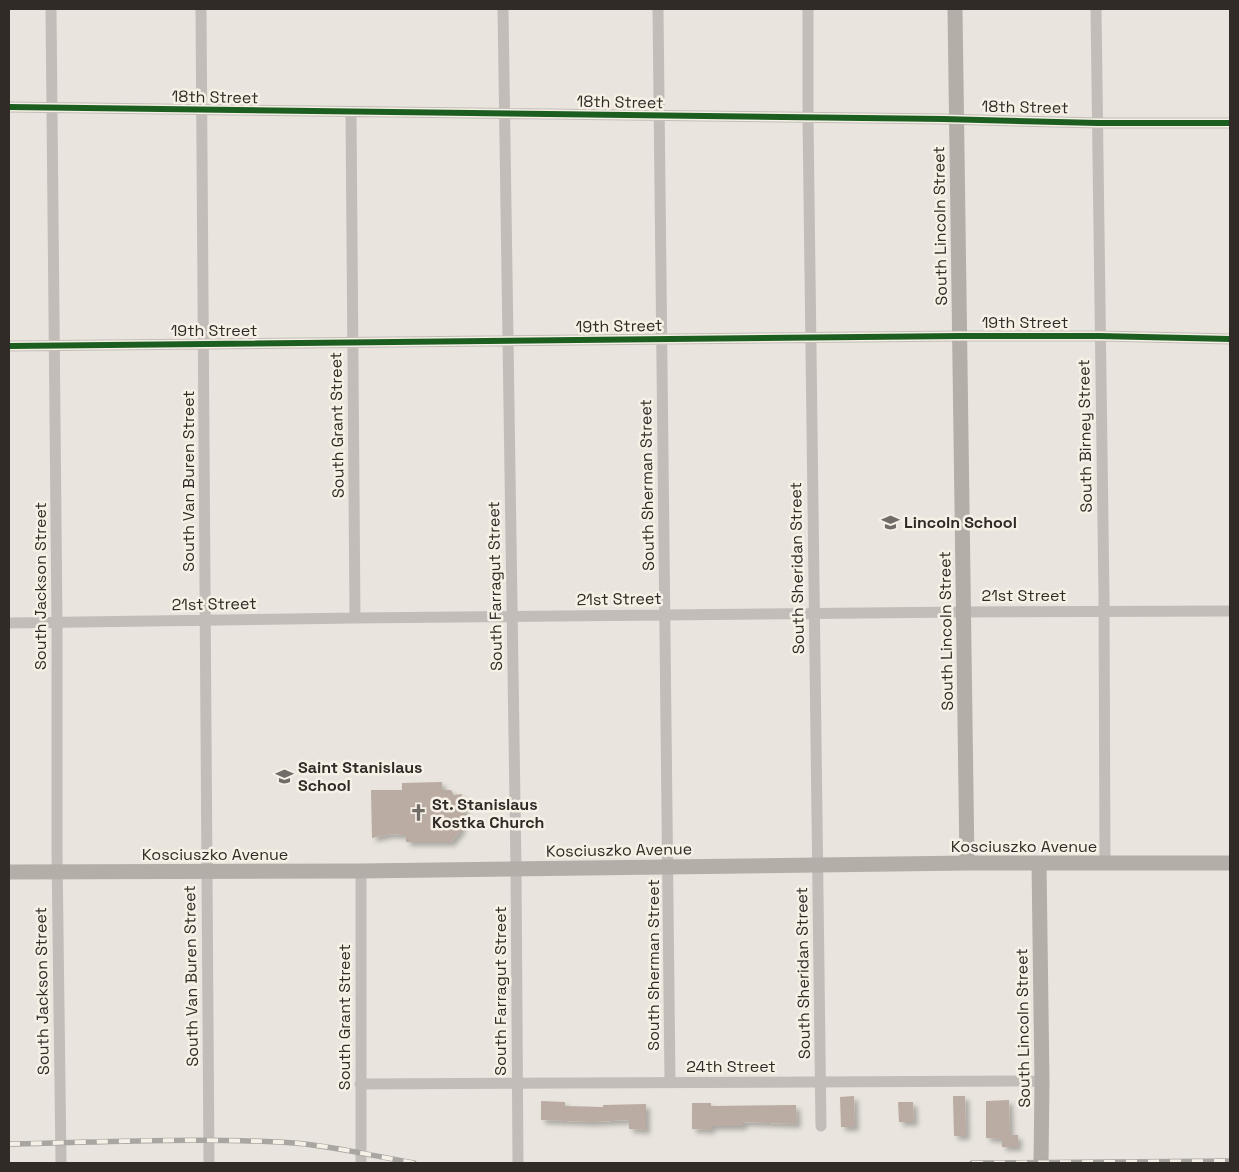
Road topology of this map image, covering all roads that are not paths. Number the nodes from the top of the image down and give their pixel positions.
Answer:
1 (52, 9) edge
2 (201, 9) edge
3 (503, 9) edge
4 (658, 9) edge
5 (808, 9) edge
6 (955, 9) edge
7 (1096, 9) edge
8 (9, 107) edge
9 (52, 108) junction
10 (201, 110) junction
11 (351, 112) junction
12 (505, 114) junction
13 (660, 116) junction
14 (808, 118) junction
15 (956, 120) junction
16 (1098, 123) junction
17 (1230, 123) edge
18 (959, 336) junction
19 (1100, 336) junction
20 (811, 337) junction
21 (662, 339) junction
22 (1230, 339) edge
23 (507, 341) junction
24 (203, 343) junction
25 (352, 343) junction
26 (54, 345) junction
27 (9, 346) edge
28 (1104, 611) junction
29 (1230, 611) edge
30 (964, 612) junction
31 (814, 614) junction
32 (666, 615) junction
33 (511, 617) junction
34 (355, 618) junction
35 (205, 620) junction
36 (9, 623) edge
37 (56, 623) junction
38 (967, 863) junction
39 (1038, 863) junction
40 (1105, 863) junction
41 (1230, 863) edge
42 (818, 865) junction
43 (669, 866) junction
44 (516, 869) junction
45 (57, 871) junction
46 (206, 871) junction
47 (361, 871) junction
48 (9, 872) edge
49 (670, 1082) junction
50 (820, 1082) junction
51 (1042, 1082) junction
52 (360, 1084) junction
53 (517, 1084) junction
54 (821, 1126) dead end
55 (60, 1163) edge
56 (209, 1163) edge
57 (361, 1163) edge
58 (518, 1163) edge
59 (1041, 1163) edge

1 - 9 street, South Jackson Street
2 - 10 street, South Van Buren Street
3 - 12 street, South Farragut Street
4 - 13 street, South Sherman Street
5 - 14 street, South Sheridan Street
6 - 15 main road, South Lincoln Street
7 - 16 street, South Birney Street
8 - 9 street, 18th Street
9 - 10 street, 18th Street
9 - 26 street, South Jackson Street
10 - 11 street, 18th Street
10 - 24 street, South Van Buren Street
11 - 12 street, 18th Street
11 - 25 street, South Grant Street
12 - 13 street, 18th Street
12 - 23 street, South Farragut Street
13 - 14 street, 18th Street
13 - 21 street, South Sherman Street
14 - 15 street, 18th Street
14 - 20 street, South Sheridan Street
15 - 16 street, 18th Street
15 - 18 main road, South Lincoln Street
16 - 17 street, 18th Street
16 - 19 street, South Birney Street
18 - 19 street, 19th Street
18 - 20 street, 19th Street
18 - 30 main road, South Lincoln Street
19 - 22 street, 19th Street
19 - 28 street, South Birney Street
20 - 21 street, 19th Street
20 - 31 street, South Sheridan Street
21 - 23 street, 19th Street
21 - 32 street, South Sherman Street
23 - 25 street, 19th Street
23 - 33 street, South Farragut Street
24 - 25 street, 19th Street
24 - 26 street, 19th Street
24 - 35 street, South Van Buren Street
25 - 34 street, South Grant Street
26 - 27 street, 19th Street
26 - 37 street, South Jackson Street
28 - 29 street, 21st Street
28 - 30 street, 21st Street
28 - 40 street, South Birney Street
30 - 31 street, 21st Street
30 - 38 main road, South Lincoln Street
31 - 32 street, 21st Street
31 - 42 street, South Sheridan Street
32 - 33 street, 21st Street
32 - 43 street, South Sherman Street
33 - 34 street, 21st Street
33 - 44 street, South Farragut Street
34 - 35 street, 21st Street
35 - 37 street, 21st Street
35 - 46 street, South Van Buren Street
36 - 37 street, 21st Street
37 - 45 street, South Jackson Street
38 - 39 main road, Kosciuszko Avenue
38 - 42 main road, Kosciuszko Avenue
39 - 40 main road, Kosciuszko Avenue
39 - 51 main road, South Lincoln Street
40 - 41 main road, Kosciuszko Avenue
42 - 43 main road, Kosciuszko Avenue
42 - 50 street, South Sheridan Street
43 - 44 main road, Kosciuszko Avenue
43 - 49 street, South Sherman Street
44 - 47 main road, Kosciuszko Avenue
44 - 53 street, South Farragut Street
45 - 46 main road, Kosciuszko Avenue
45 - 48 main road, Kosciuszko Avenue
45 - 55 street, South Jackson Street
46 - 47 main road, Kosciuszko Avenue
46 - 56 street, South Van Buren Street
47 - 52 street, South Grant Street
49 - 50 street, 24th Street
49 - 53 street, 24th Street
50 - 51 street, 24th Street
50 - 54 street, South Sheridan Street
51 - 59 main road, South Lincoln Street
52 - 53 street, 24th Street
52 - 57 street, South Grant Street
53 - 58 street, South Farragut Street

